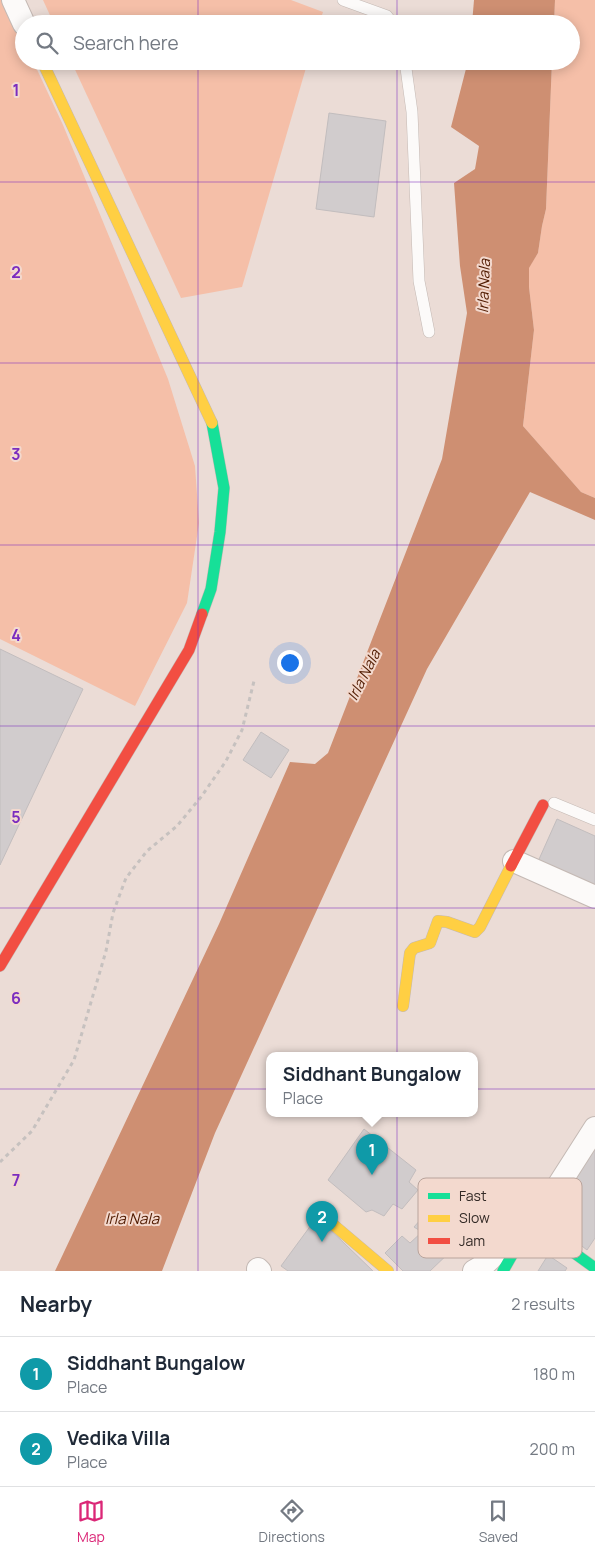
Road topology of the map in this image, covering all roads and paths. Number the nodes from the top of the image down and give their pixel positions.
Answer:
1 (13, 0) edge
2 (343, 0) edge
3 (20, 15) edge
4 (384, 15) edge
5 (46, 70) edge
6 (406, 70) edge
7 (429, 332) dead end
8 (254, 681) dead end
9 (549, 804) joint
10 (595, 820) edge
11 (514, 861) junction
12 (595, 897) edge
13 (0, 966) edge
14 (403, 1006) dead end
15 (595, 1128) edge
16 (0, 1162) edge
17 (563, 1178) edge
18 (316, 1210) dead end
19 (491, 1258) edge
20 (510, 1258) edge
21 (581, 1258) edge
22 (595, 1268) edge
23 (388, 1271) edge
24 (474, 1271) edge
25 (502, 1271) edge

1 - 3 street
2 - 4 lane
5 - 13 street
6 - 7 lane
8 - 16 path
9 - 10 lane
9 - 11 street
11 - 12 street
11 - 14 street
15 - 17 street
18 - 23 street
19 - 24 street
20 - 25 street
21 - 22 street

